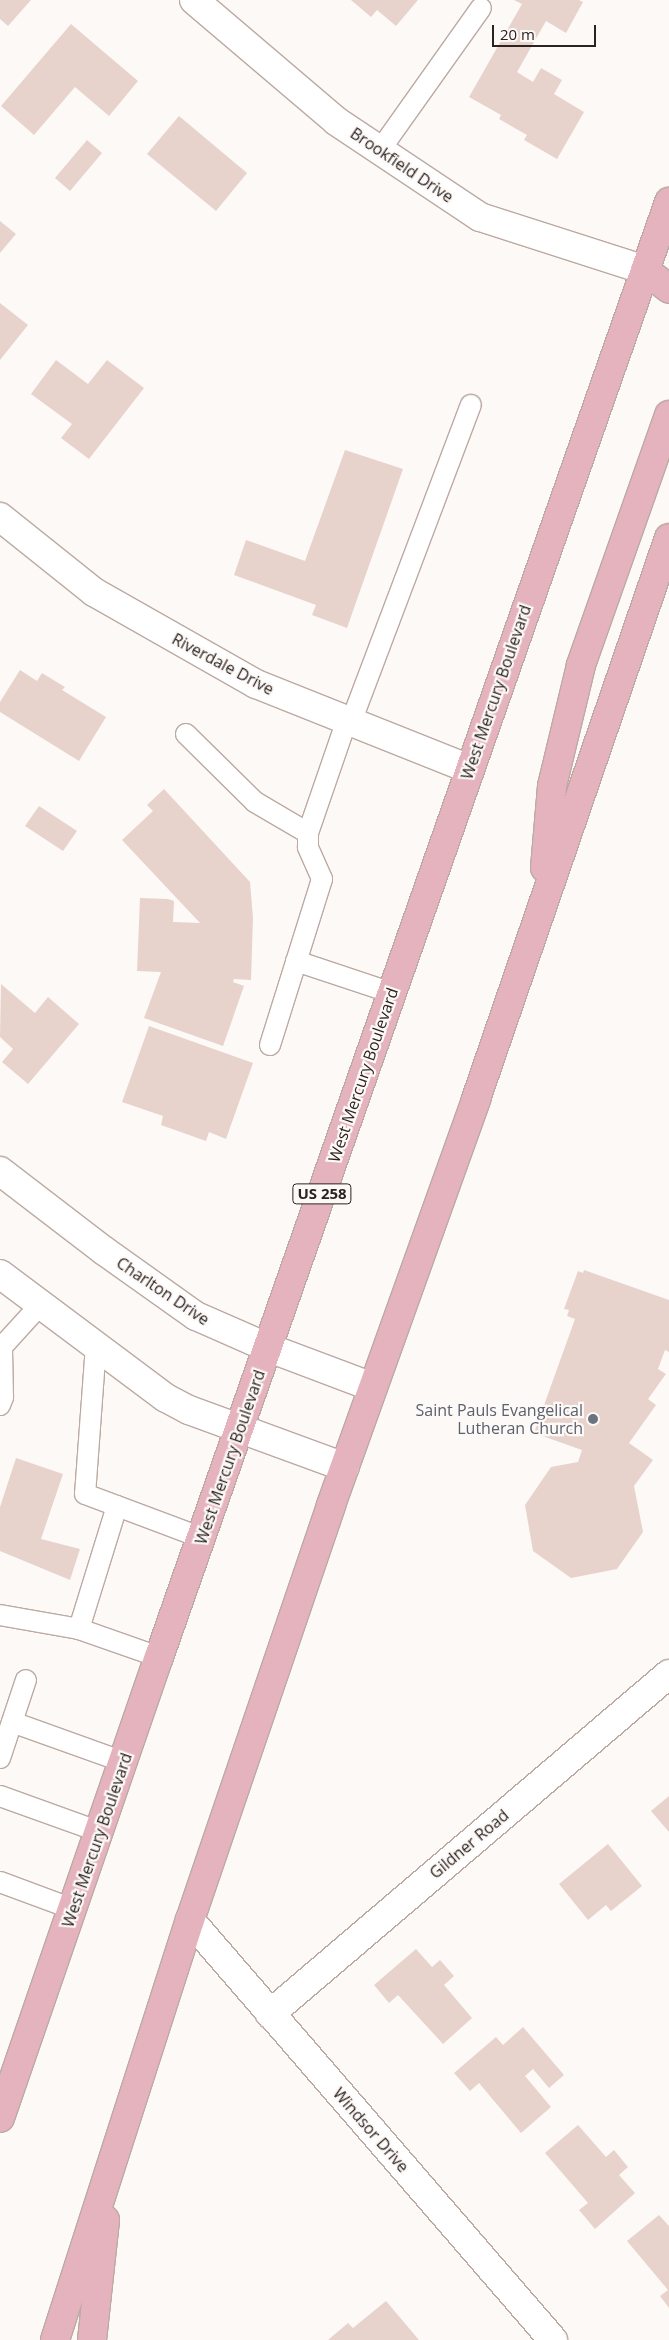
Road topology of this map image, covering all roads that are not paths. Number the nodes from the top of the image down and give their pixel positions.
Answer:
1 (194, 0) edge
2 (482, 8) dead end
3 (380, 150) junction
4 (669, 202) edge
5 (645, 270) junction
6 (669, 288) edge
7 (471, 405) dead end
8 (669, 415) edge
9 (0, 517) edge
10 (669, 538) edge
11 (349, 721) junction
12 (186, 734) dead end
13 (470, 768) junction
14 (308, 833) junction
15 (541, 910) junction
16 (296, 961) junction
17 (392, 993) junction
18 (270, 1045) dead end
19 (0, 1171) edge
20 (0, 1274) edge
21 (41, 1304) junction
22 (96, 1345) junction
23 (269, 1348) junction
24 (1, 1349) edge
25 (373, 1387) junction
26 (0, 1405) edge
27 (240, 1429) junction
28 (345, 1467) junction
29 (117, 1506) junction
30 (202, 1538) junction
31 (0, 1615) edge
32 (79, 1629) junction
33 (159, 1656) junction
34 (669, 1674) edge
35 (26, 1680) dead end
36 (12, 1722) junction
37 (0, 1758) edge
38 (124, 1762) junction
39 (0, 1796) edge
40 (100, 1832) junction
41 (0, 1882) edge
42 (73, 1909) junction
43 (190, 1920) junction
44 (270, 2014) junction
45 (1, 2110) edge
46 (111, 2163) junction
47 (55, 2340) edge
48 (92, 2340) edge
49 (553, 2340) edge

1 - 3 street, Brookfield Drive
2 - 3 lane
3 - 5 street, Brookfield Drive
4 - 5 main road, West Mercury Boulevard / US 258
5 - 6 main road
5 - 13 main road, West Mercury Boulevard / US 258
7 - 11 lane
8 - 15 main road
9 - 11 street, Riverdale Drive
10 - 15 main road
11 - 13 street, Riverdale Drive
11 - 14 lane
12 - 14 lane
13 - 17 main road, West Mercury Boulevard / US 258
14 - 16 lane
15 - 25 main road
16 - 17 lane
16 - 18 lane
17 - 23 main road, West Mercury Boulevard / US 258
19 - 23 street, Charlton Drive
20 - 21 street
21 - 22 street
21 - 24 lane
22 - 27 street
22 - 29 lane
23 - 25 street, Charlton Drive
23 - 27 main road, West Mercury Boulevard / US 258
24 - 26 lane
25 - 28 main road
27 - 28 street
27 - 30 main road, West Mercury Boulevard / US 258
28 - 43 main road
29 - 30 lane
29 - 32 lane
30 - 33 main road, West Mercury Boulevard / US 258
31 - 32 lane
32 - 33 lane
33 - 38 main road, West Mercury Boulevard / US 258
34 - 44 street, Gildner Road
35 - 36 lane
36 - 37 lane
36 - 38 lane
38 - 40 main road, West Mercury Boulevard / US 258
39 - 40 lane
40 - 42 main road, West Mercury Boulevard / US 258
41 - 42 lane
42 - 45 main road, West Mercury Boulevard / US 258
43 - 44 street, Windsor Drive
43 - 46 main road
44 - 49 street, Windsor Drive
46 - 47 main road
46 - 48 main road

